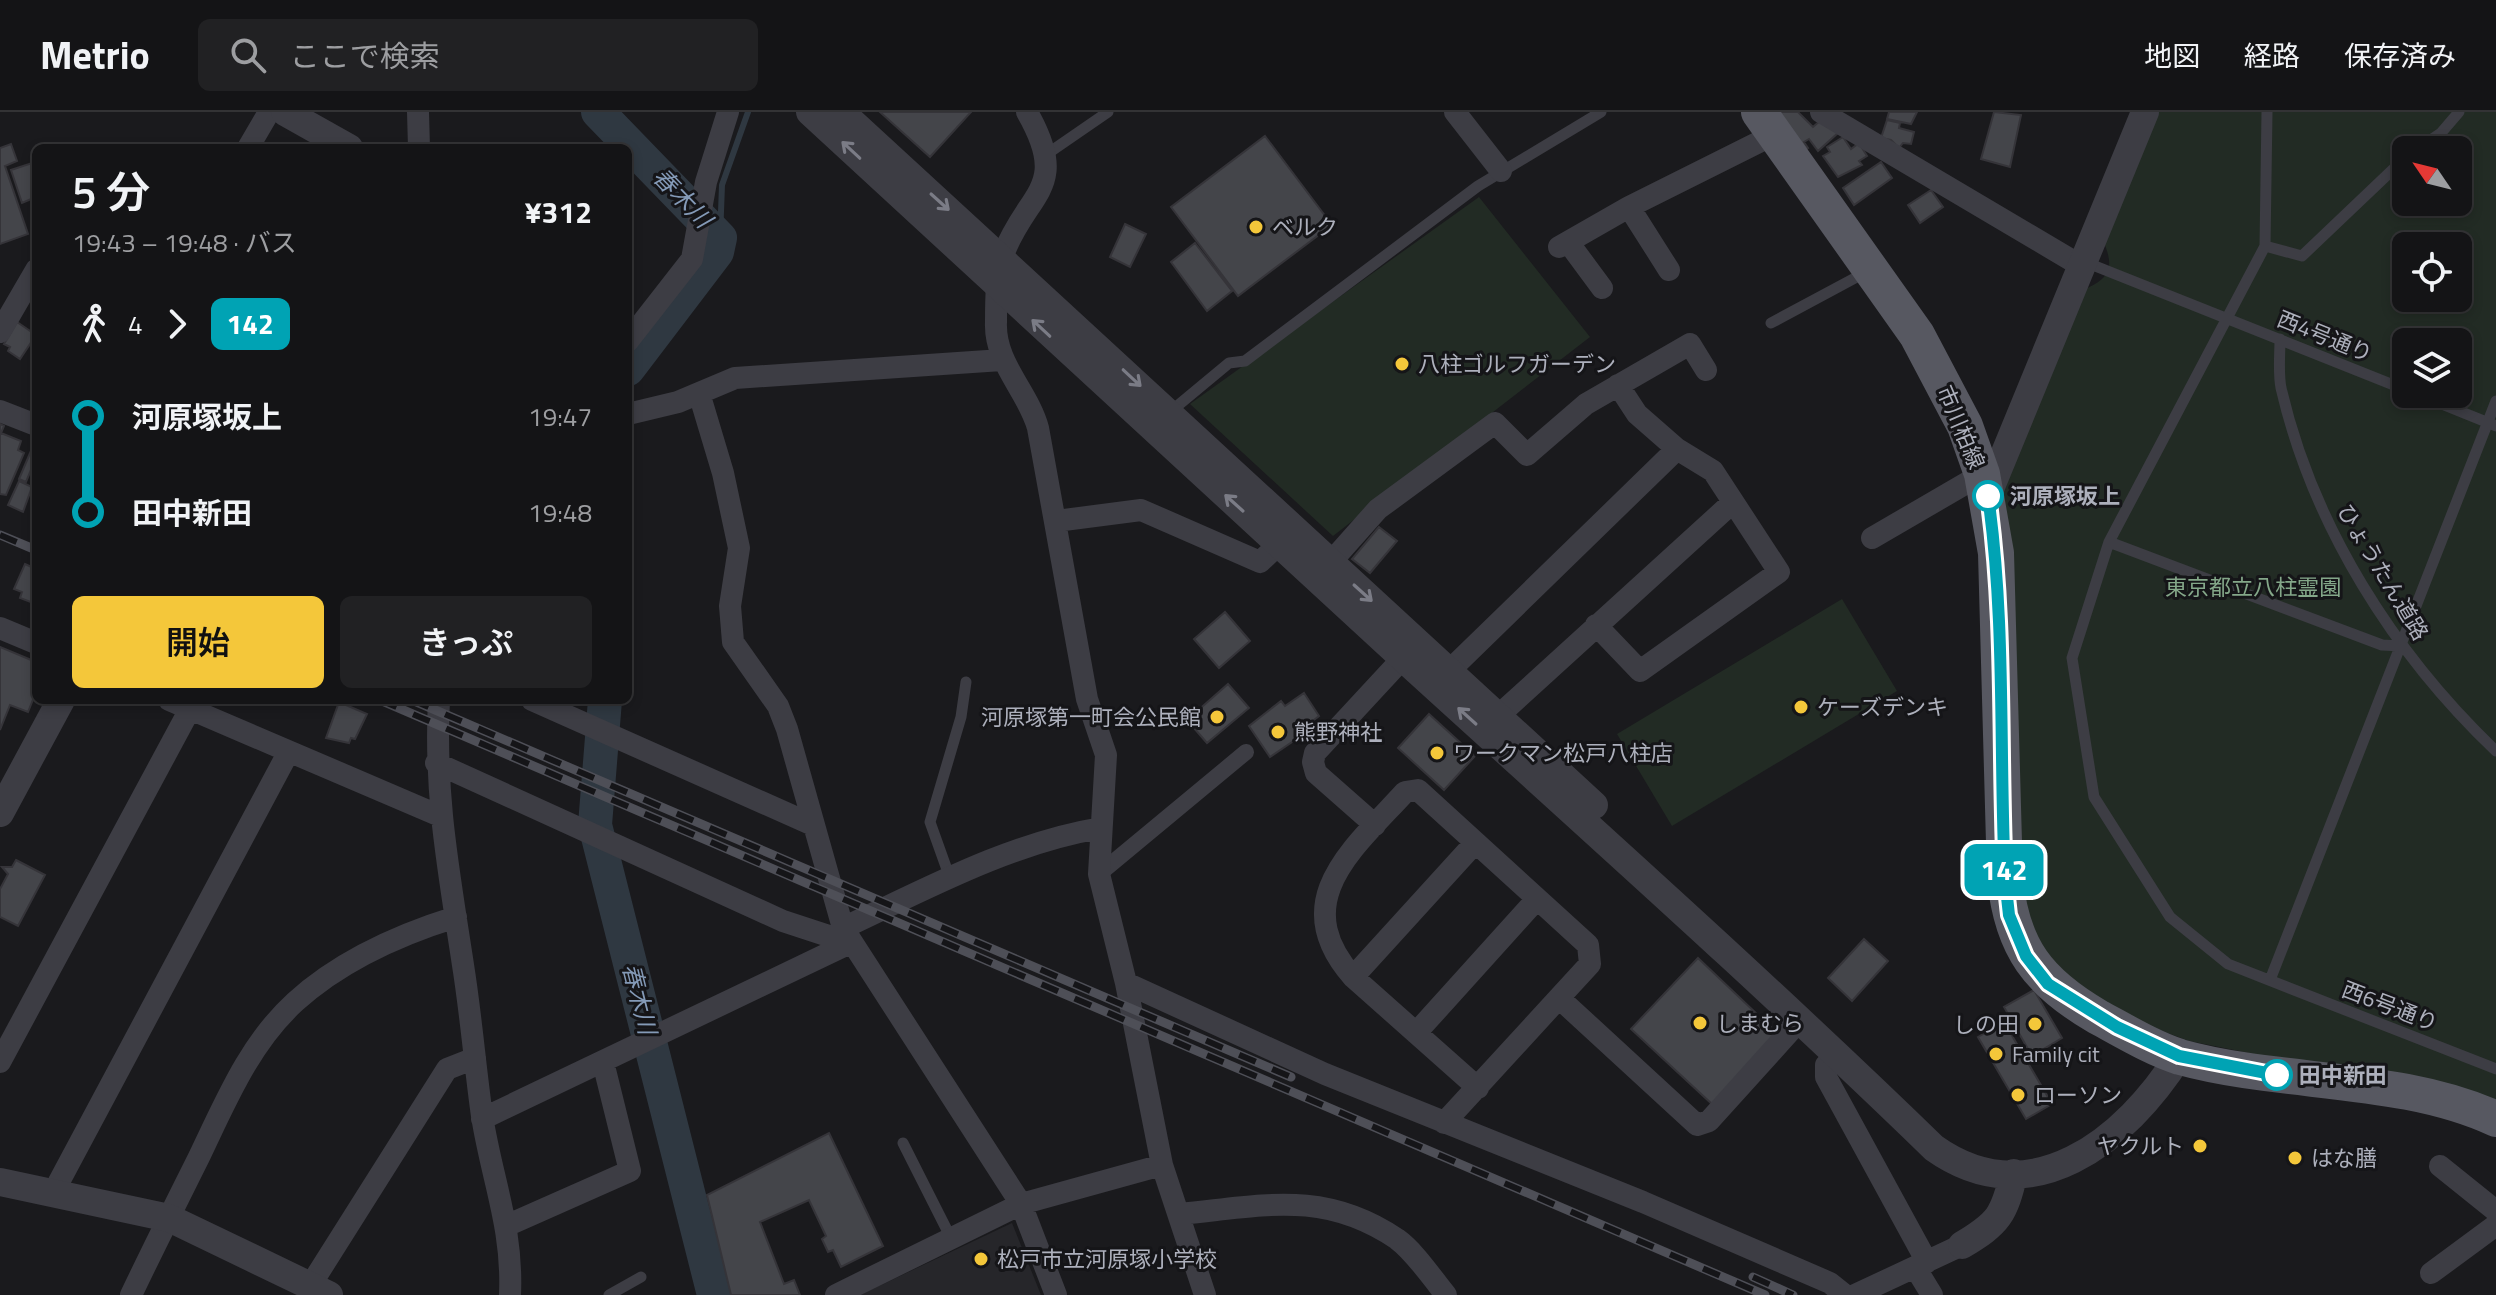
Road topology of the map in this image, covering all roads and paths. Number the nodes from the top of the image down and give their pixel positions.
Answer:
1 (269, 112) edge
2 (285, 112) edge
3 (418, 112) edge
4 (728, 112) edge
5 (810, 112) edge
6 (841, 112) edge
7 (1027, 112) edge
8 (1108, 112) edge
9 (1455, 112) edge
10 (1601, 112) edge
11 (1821, 112) edge
12 (2145, 112) edge
13 (2267, 112) edge
14 (2459, 112) edge
15 (1767, 123) edge
16 (2437, 136) edge
17 (250, 144) edge
18 (342, 144) edge
19 (419, 144) edge
20 (1047, 154) junction
21 (2392, 170) edge
22 (1501, 171) junction
23 (1629, 207) junction
24 (2265, 246) junction
25 (1002, 259) junction
26 (2084, 265) junction
27 (1872, 269) junction
28 (1669, 270) dead end
29 (32, 277) edge
30 (998, 287) junction
31 (1602, 288) dead end
32 (2230, 319) junction
33 (1771, 323) dead end
34 (0, 332) edge
35 (632, 336) edge
36 (2280, 339) junction
37 (1002, 360) junction
38 (1706, 370) dead end
39 (2392, 384) edge
40 (1618, 385) junction
41 (699, 393) junction
42 (2496, 401) edge
43 (2452, 408) edge
44 (0, 411) edge
45 (632, 413) edge
46 (1170, 413) junction
47 (32, 423) edge
48 (2492, 424) edge
49 (1677, 449) junction
50 (1985, 484) junction
51 (1732, 503) junction
52 (1056, 521) junction
53 (1872, 538) dead end
54 (2109, 542) junction
55 (1279, 544) junction
56 (1330, 563) junction
57 (1596, 625) junction
58 (0, 628) edge
59 (32, 641) edge
60 (2401, 646) junction
61 (1403, 658) junction
62 (1449, 671) junction
63 (966, 682) dead end
64 (59, 704) edge
65 (178, 704) edge
66 (439, 704) edge
67 (542, 704) edge
68 (190, 709) junction
69 (1498, 716) junction
70 (2496, 751) edge
71 (1246, 752) dead end
72 (288, 753) junction
73 (436, 763) junction
74 (0, 813) edge
75 (440, 816) junction
76 (813, 825) junction
77 (1375, 825) junction
78 (1101, 828) junction
79 (1475, 843) junction
80 (1099, 874) junction
81 (950, 878) junction
82 (1537, 899) junction
83 (456, 917) junction
84 (846, 936) junction
85 (1353, 977) junction
86 (2270, 980) junction
87 (1126, 983) junction
88 (1559, 998) junction
89 (1801, 1019) junction
90 (1416, 1033) junction
91 (1837, 1054) junction
92 (2179, 1056) junction
93 (475, 1058) junction
94 (0, 1062) edge
95 (603, 1062) junction
96 (2496, 1069) edge
97 (1478, 1088) junction
98 (482, 1119) junction
99 (2496, 1119) edge
100 (1444, 1123) junction
101 (903, 1143) dead end
102 (1162, 1165) junction
103 (2440, 1166) dead end
104 (2014, 1173) junction
105 (0, 1182) edge
106 (53, 1193) junction
107 (1021, 1204) junction
108 (2496, 1211) edge
109 (1180, 1214) junction
110 (169, 1218) junction
111 (2496, 1225) edge
112 (506, 1226) junction
113 (951, 1238) junction
114 (1962, 1245) joint
115 (1921, 1264) junction
116 (2431, 1273) dead end
117 (641, 1277) dead end
118 (320, 1290) edge
119 (131, 1295) edge
120 (510, 1295) edge
121 (609, 1295) edge
122 (836, 1295) edge
123 (1056, 1295) edge
124 (1205, 1295) edge
125 (1446, 1295) edge
126 (1845, 1295) edge
127 (1855, 1295) edge
128 (1932, 1295) edge

1 - 17 street
2 - 18 street
3 - 19 street
4 - 35 street
30 -> 5 street
6 -> 25 street
7 - 20 street
8 - 20 lane
9 - 22 street
10 - 22 lane
11 - 26 street
12 - 26 street
13 - 24 lane
14 - 16 lane
15 - 23 street
15 - 27 main road, 市川柏線
20 - 25 street
21 - 24 lane
22 - 46 lane
23 - 28 street
23 - 31 street
24 - 32 lane, 西6号通り
25 - 30 street
25 -> 46 street
26 - 32 lane, 西4号通り
26 - 50 street
27 - 33 lane
27 - 50 main road, 市川柏線
29 - 34 street
30 - 37 street
55 -> 30 street
32 - 36 lane, 西4号通り
32 - 54 lane, 西6号通り
36 - 39 lane, 西4号通り
36 - 60 lane, ひょうたん道路
37 - 41 street
37 - 52 street
38 - 40 street
40 - 49 street
40 - 56 street
41 - 45 street
41 - 76 street
42 - 48 lane
43 - 48 lane
44 - 47 street
46 - 56 street
48 - 60 lane
49 - 51 street
49 - 62 street
50 - 53 street
50 - 92 main road, 市川柏線
51 - 57 street
51 - 57 street
52 - 55 street
52 - 78 street
54 - 60 lane
54 - 86 lane, 西6号通り
55 - 61 street
56 -> 62 street
57 - 69 street
58 - 59 street
60 - 70 lane, ひょうたん道路
60 - 86 lane
61 - 77 street
89 -> 61 street
62 - 69 street
63 - 81 lane
64 - 74 street
65 - 68 street
66 - 73 street
67 - 76 street
68 - 72 street
68 - 94 street
69 - 104 street
71 - 80 street
72 - 75 street
72 - 106 street
73 - 75 street
73 - 84 street
75 - 83 street
76 - 84 street
77 - 79 street
77 - 85 street
78 - 80 street
78 - 81 street
79 - 82 street
79 - 85 street
80 - 87 street
81 - 84 street
82 - 88 street
82 - 90 street
83 - 93 street
83 - 110 street
84 - 95 street
84 - 107 street
85 - 90 street
86 - 96 lane, 西6号通り
87 - 100 street
87 - 102 street
88 - 89 street
88 - 97 street
89 - 91 street
90 - 97 street
91 - 104 street
91 - 115 street
92 - 99 main road, 市川柏線
92 - 104 street
93 - 98 street
93 - 118 street
95 - 98 street
95 - 112 street
97 - 100 street
98 - 112 street
100 - 126 street
101 - 113 lane
102 - 107 street
102 - 109 street
103 - 108 street
104 - 114 street
105 - 106 street
106 - 110 street
107 - 113 street
107 - 123 street
109 - 124 street
109 - 125 street
110 - 118 street
110 - 119 street
111 - 116 street
112 - 120 street
113 - 122 street
114 - 115 street
115 - 127 street
115 - 128 street
117 - 121 lane

